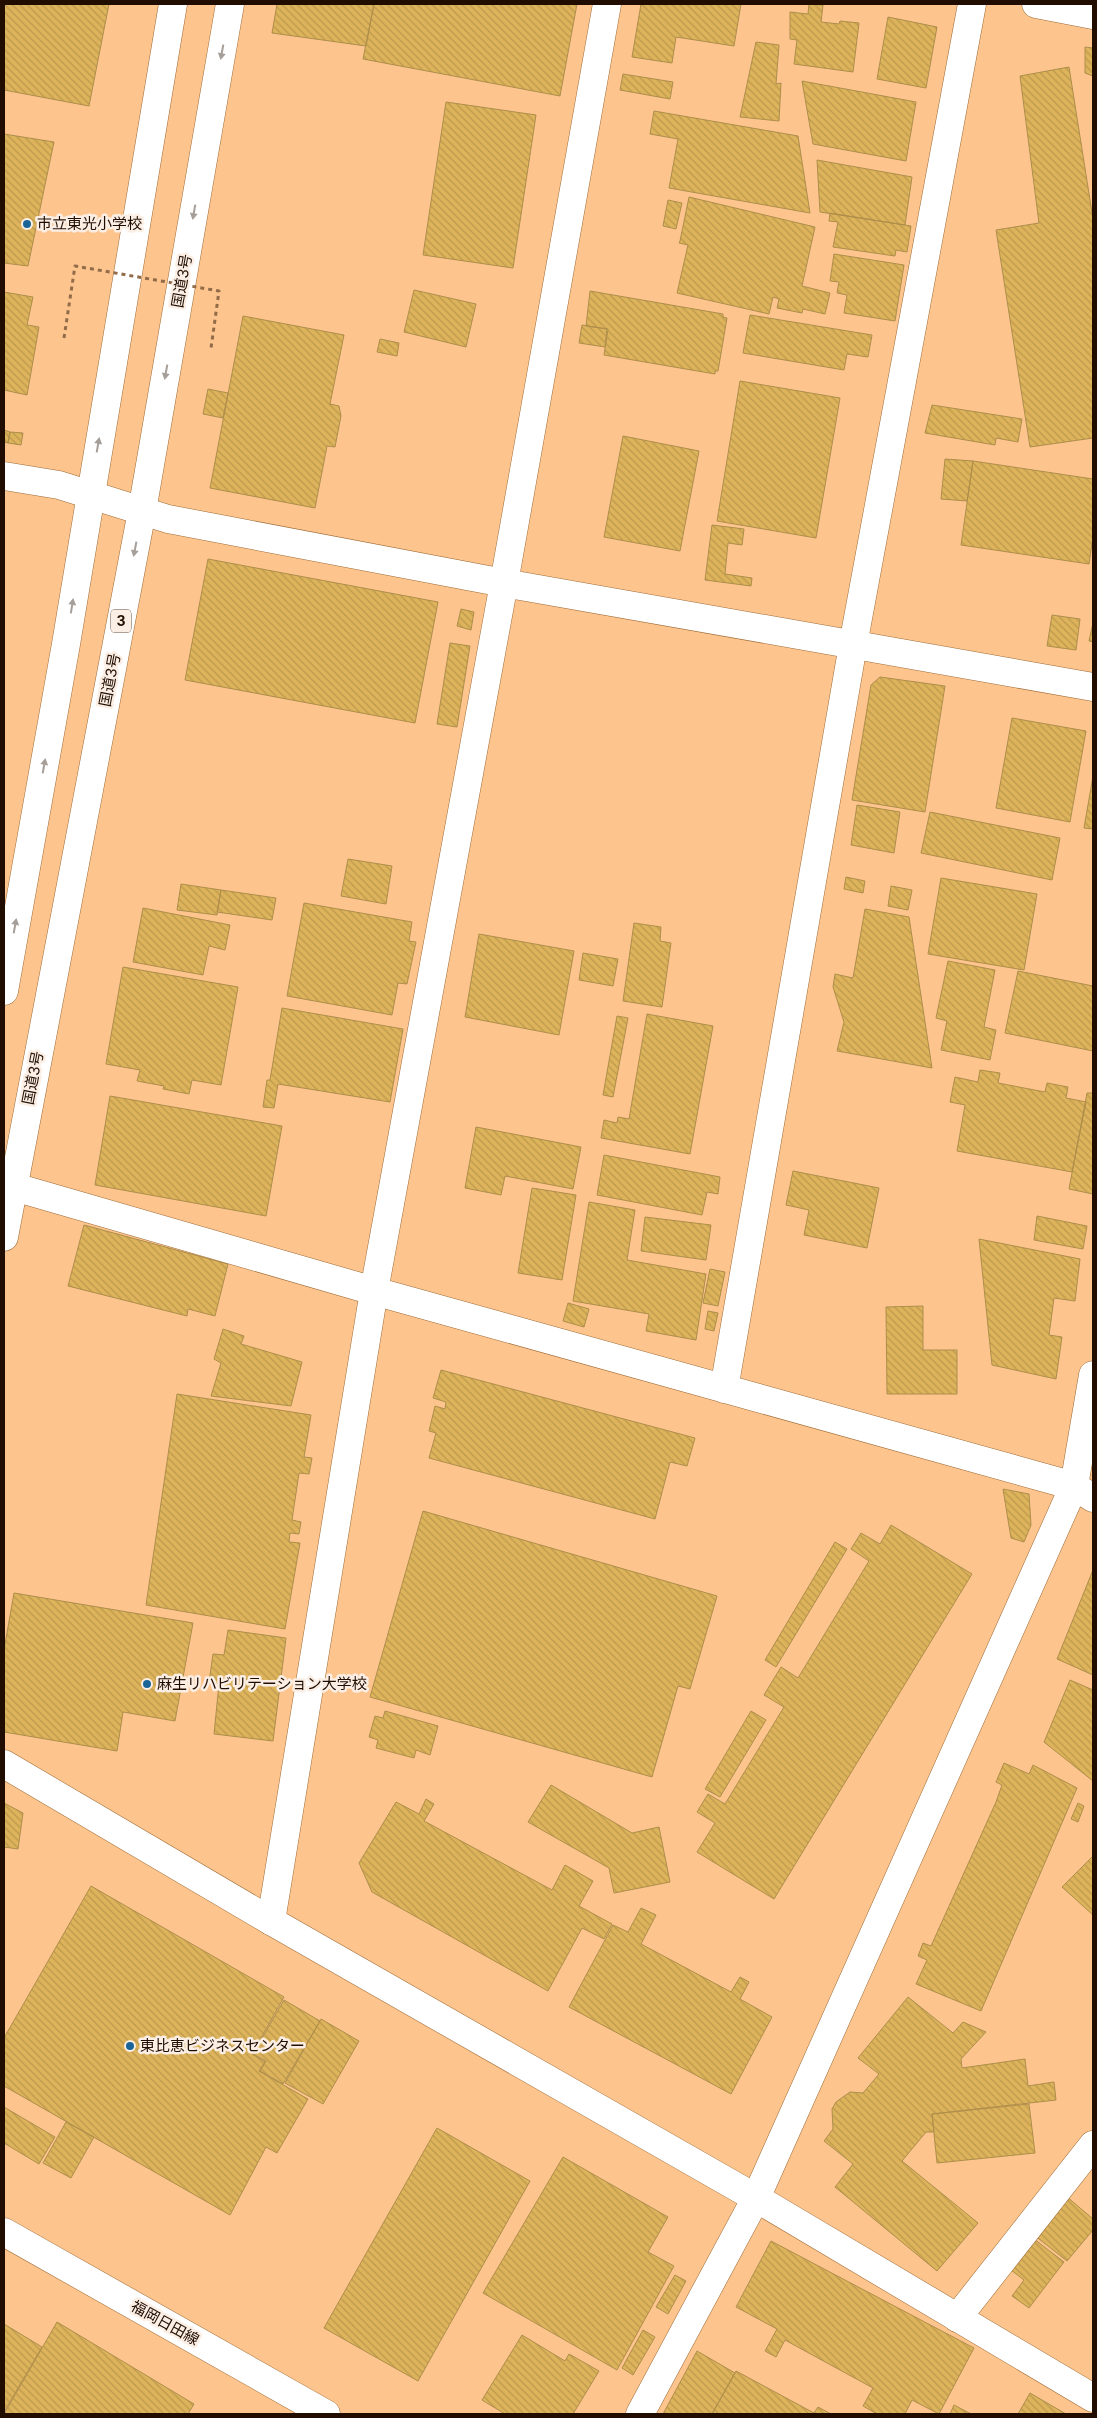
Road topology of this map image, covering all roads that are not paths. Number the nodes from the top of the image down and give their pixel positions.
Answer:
1 (172, 4) edge
2 (230, 4) edge
3 (608, 4) edge
4 (972, 4) edge
5 (1036, 4) edge
6 (1093, 15) edge
7 (4, 476) edge
8 (89, 495) junction
9 (155, 515) junction
10 (504, 583) junction
11 (853, 645) junction
12 (1093, 687) edge
13 (4, 991) edge
14 (8, 1185) edge
15 (4, 1237) edge
16 (374, 1291) junction
17 (1093, 1375) edge
18 (724, 1389) junction
19 (1084, 1492) edge
20 (4, 1764) edge
21 (271, 1921) junction
22 (1093, 2144) edge
23 (756, 2198) junction
24 (4, 2232) edge
25 (957, 2318) junction
26 (1093, 2398) edge
27 (326, 2414) edge
28 (640, 2414) edge

8 -> 1 main road
2 -> 9 main road, 国道3号 / 3
3 - 10 main road
4 - 11 main road
5 - 6 main road
7 - 8 main road
8 - 9 main road
13 -> 8 main road
9 - 10 main road
9 -> 14 main road, 国道3号 / 3
10 - 11 main road
10 - 16 main road
11 - 12 main road
11 - 18 main road
14 - 15 main road, 国道3号 / 3
14 - 16 main road
16 - 18 main road
16 - 21 main road
17 - 19 main road
18 - 19 main road
19 - 23 main road
20 - 21 main road
21 - 23 main road
22 - 25 main road
23 - 25 main road
23 - 28 main road
24 - 27 main road, 福岡日田線
25 - 26 main road

